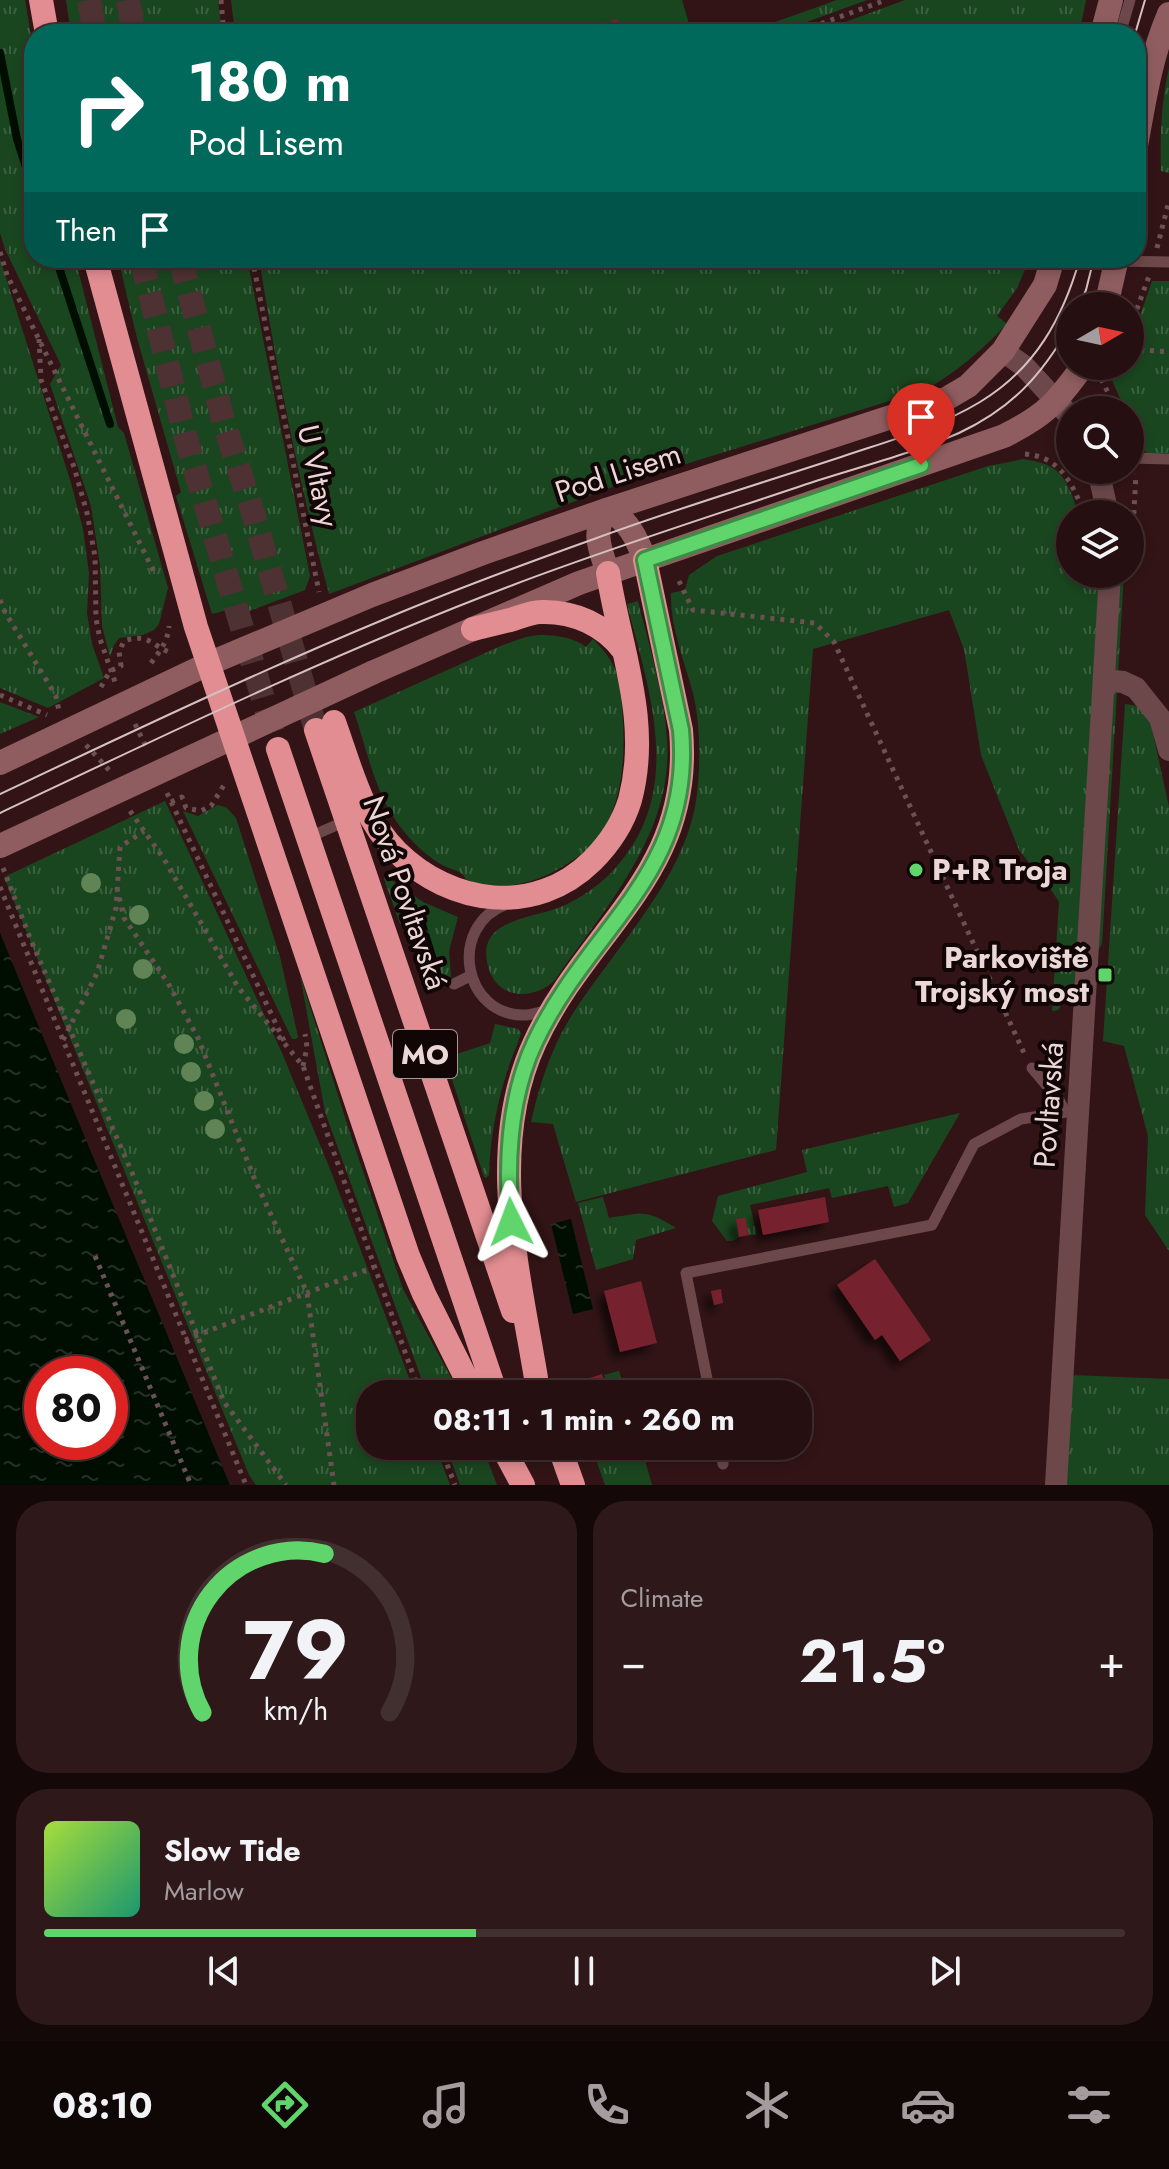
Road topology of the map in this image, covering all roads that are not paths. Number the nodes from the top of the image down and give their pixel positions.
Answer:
1 (41, 0) edge
2 (1111, 0) edge
3 (1130, 0) edge
4 (1169, 14) edge
5 (45, 24) edge
6 (1105, 24) edge
7 (1123, 24) edge
8 (1146, 90) edge
9 (1146, 261) edge
10 (1169, 262) edge
11 (98, 268) edge
12 (1050, 268) edge
13 (1115, 268) edge
14 (1109, 292) edge
15 (1003, 351) junction
16 (1056, 400) edge
17 (1056, 412) edge
18 (1144, 458) edge
19 (1169, 459) edge
20 (606, 510) junction
21 (645, 560) junction
22 (608, 573) junction
23 (1109, 588) edge
24 (473, 629) junction
25 (625, 653) junction
26 (208, 664) junction
27 (1105, 680) junction
28 (233, 736) junction
29 (1167, 738) edge
30 (278, 749) tunnel mouth
31 (0, 763) edge
32 (347, 821) junction
33 (307, 838) junction
34 (0, 846) edge
35 (530, 896) junction
36 (470, 976) junction
37 (454, 984) dead end
38 (553, 1009) junction
39 (1032, 1068) road end
40 (1072, 1111) junction
41 (467, 1380) edge
42 (491, 1380) edge
43 (537, 1380) edge
44 (538, 1380) edge
45 (707, 1380) edge
46 (510, 1460) edge
47 (517, 1460) edge
48 (564, 1460) edge
49 (722, 1460) edge
50 (723, 1464) dead end
51 (525, 1485) edge
52 (573, 1485) edge
53 (1056, 1485) edge

1 - 5 highway
2 - 6 main road
3 - 7 lane
4 - 8 main road
9 - 10 lane
11 - 26 highway
12 - 15 main road, Pod Lisem
13 - 14 main road
15 - 16 street
15 - 20 main road, Pod Lisem
17 - 21 main road
18 - 19 lane
20 - 21 main road
20 - 22 main road
20 - 26 main road, Pod Lisem
21 - 22 main road
21 - 38 highway
22 - 24 main road
22 - 25 highway
23 - 27 street, Povltavská
24 - 25 highway
24 - 28 main road
25 - 35 highway
26 - 28 highway
26 - 31 main road, Pod Lisem
27 - 29 street
27 - 40 street, Povltavská
28 - 34 main road
28 - 41 highway
30 - 33 highway, MO
32 - 33 lane
32 - 35 highway, Nová Povltavská / MO
32 - 43 highway, Nová Povltavská / MO
33 - 42 highway, MO
35 - 36 lane
36 - 37 lane
36 - 38 lane
38 - 44 highway
39 - 40 lane
40 - 45 lane
40 - 53 street, Povltavská
46 - 51 highway
47 - 51 highway
48 - 52 highway
49 - 50 lane

